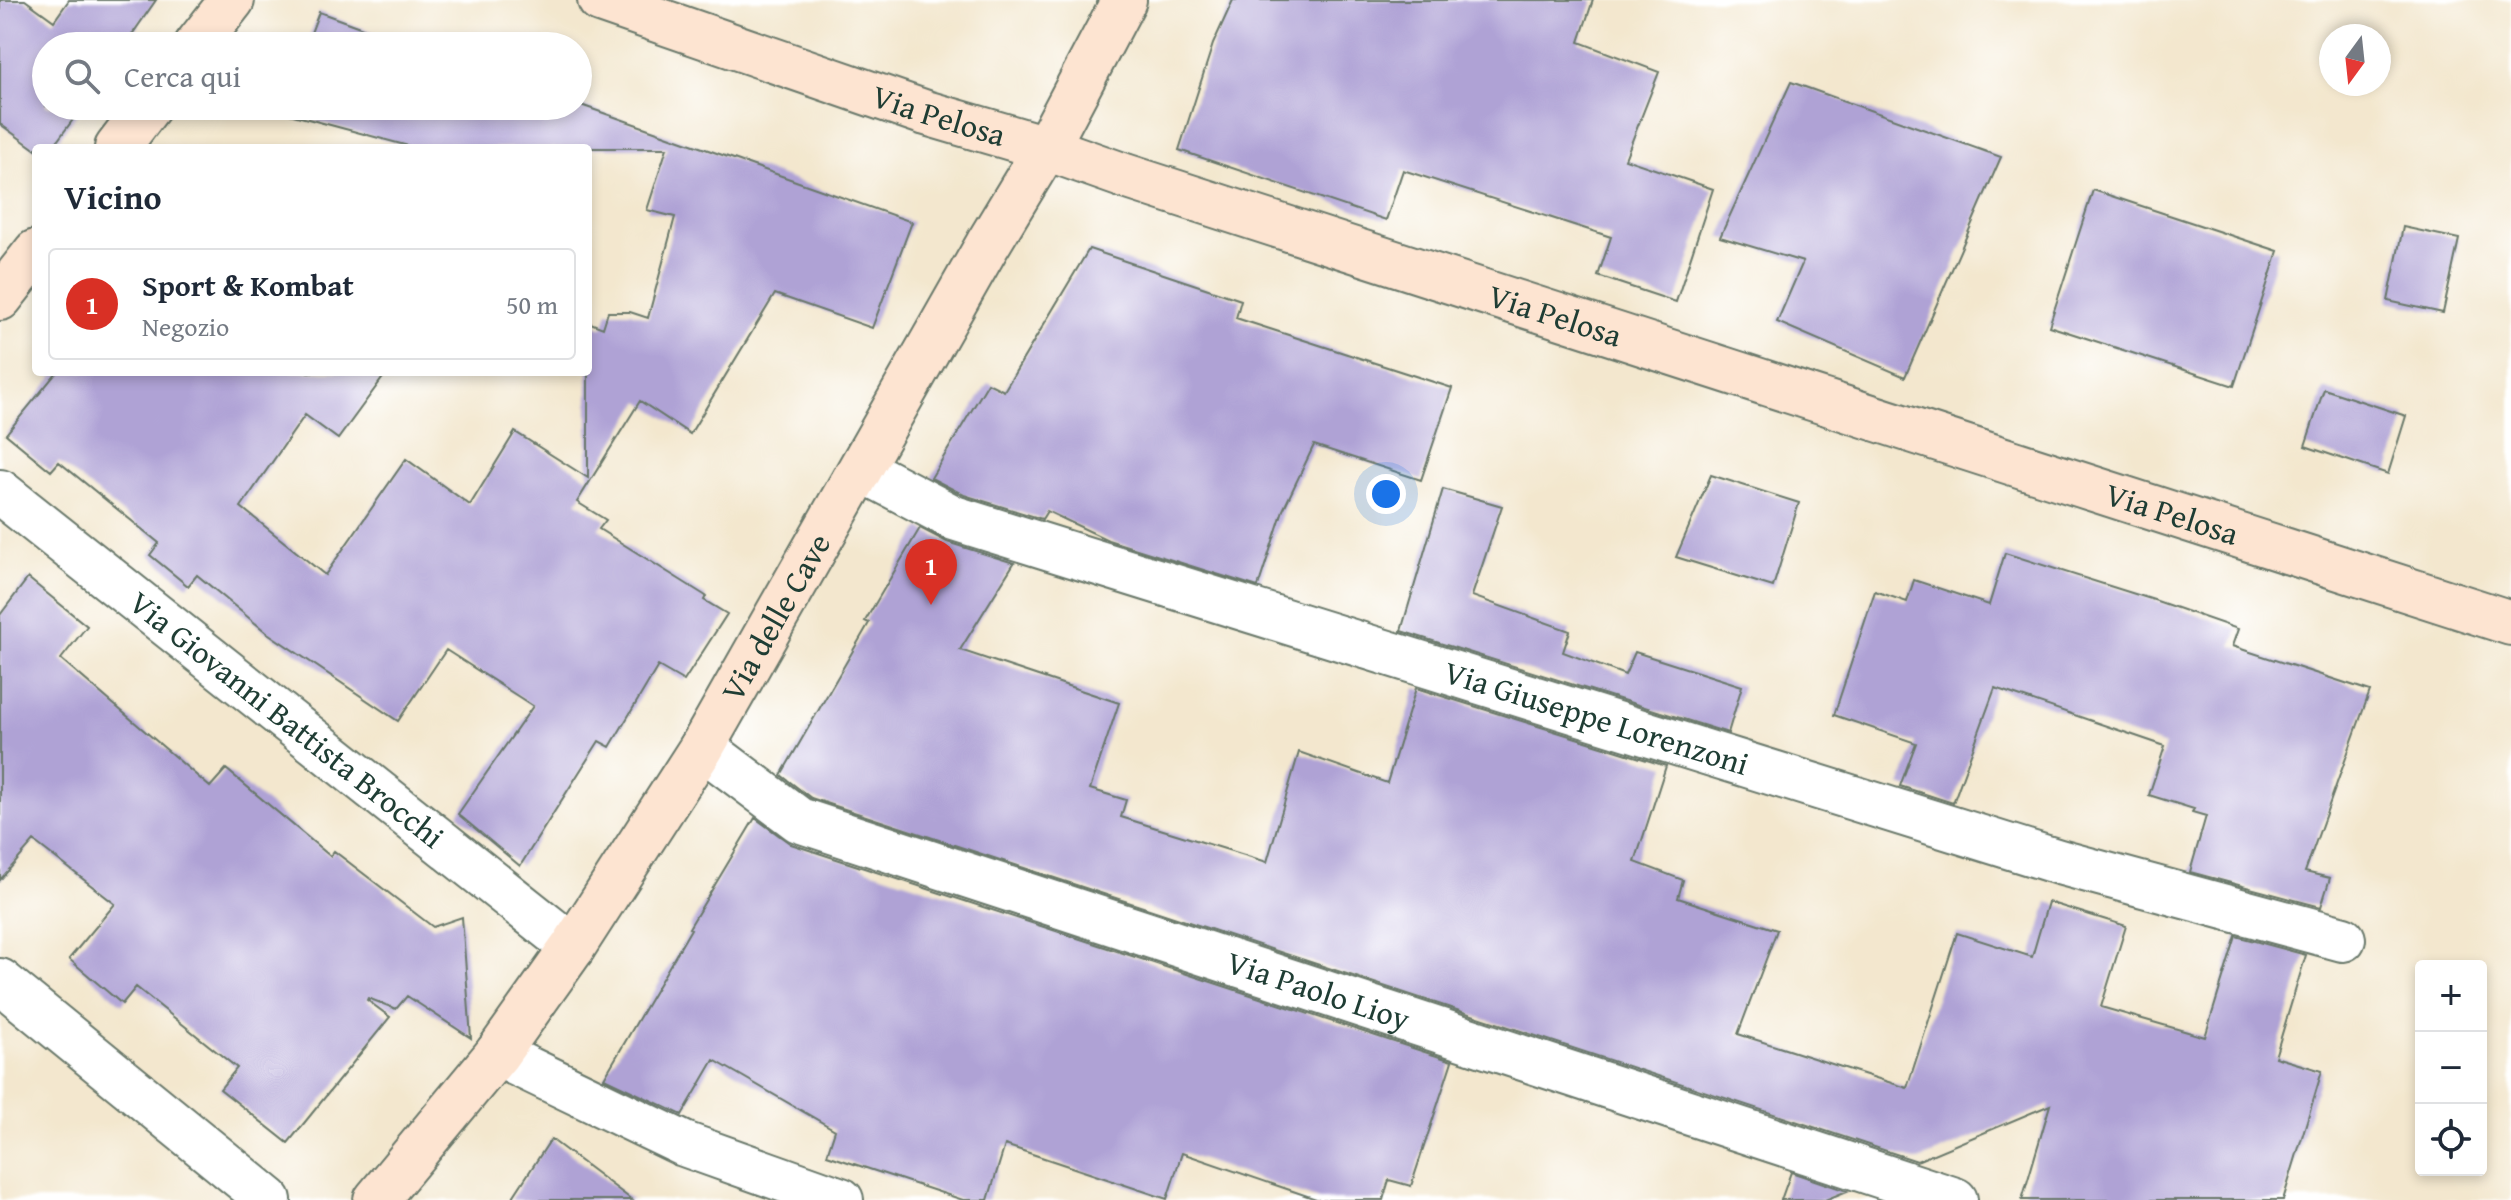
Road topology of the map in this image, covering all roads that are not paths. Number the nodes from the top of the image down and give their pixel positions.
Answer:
1 (232, 0) edge
2 (600, 0) edge
3 (1124, 0) edge
4 (207, 32) edge
5 (138, 120) edge
6 (120, 144) edge
7 (1046, 148) junction
8 (32, 257) edge
9 (0, 298) edge
10 (861, 469) junction
11 (0, 492) edge
12 (2511, 623) edge
13 (702, 747) junction
14 (2343, 939) dead end
15 (573, 947) junction
16 (0, 981) edge
17 (497, 1054) junction
18 (269, 1200) edge
19 (376, 1200) edge
20 (841, 1200) edge
21 (1955, 1200) edge

1 - 4 street
2 - 7 street, Via Pelosa
3 - 7 street, Via delle Cave
5 - 6 street
7 - 10 street, Via delle Cave
7 - 12 street, Via Pelosa
8 - 9 street
10 - 13 street, Via delle Cave
10 - 14 street, Via Giuseppe Lorenzoni
11 - 15 street, Via Giovanni Battista Brocchi
13 - 15 street, Via delle Cave
13 - 21 street, Via Paolo Lioy
15 - 17 street, Via delle Cave
16 - 18 street
17 - 19 street, Via delle Cave
17 - 20 street

